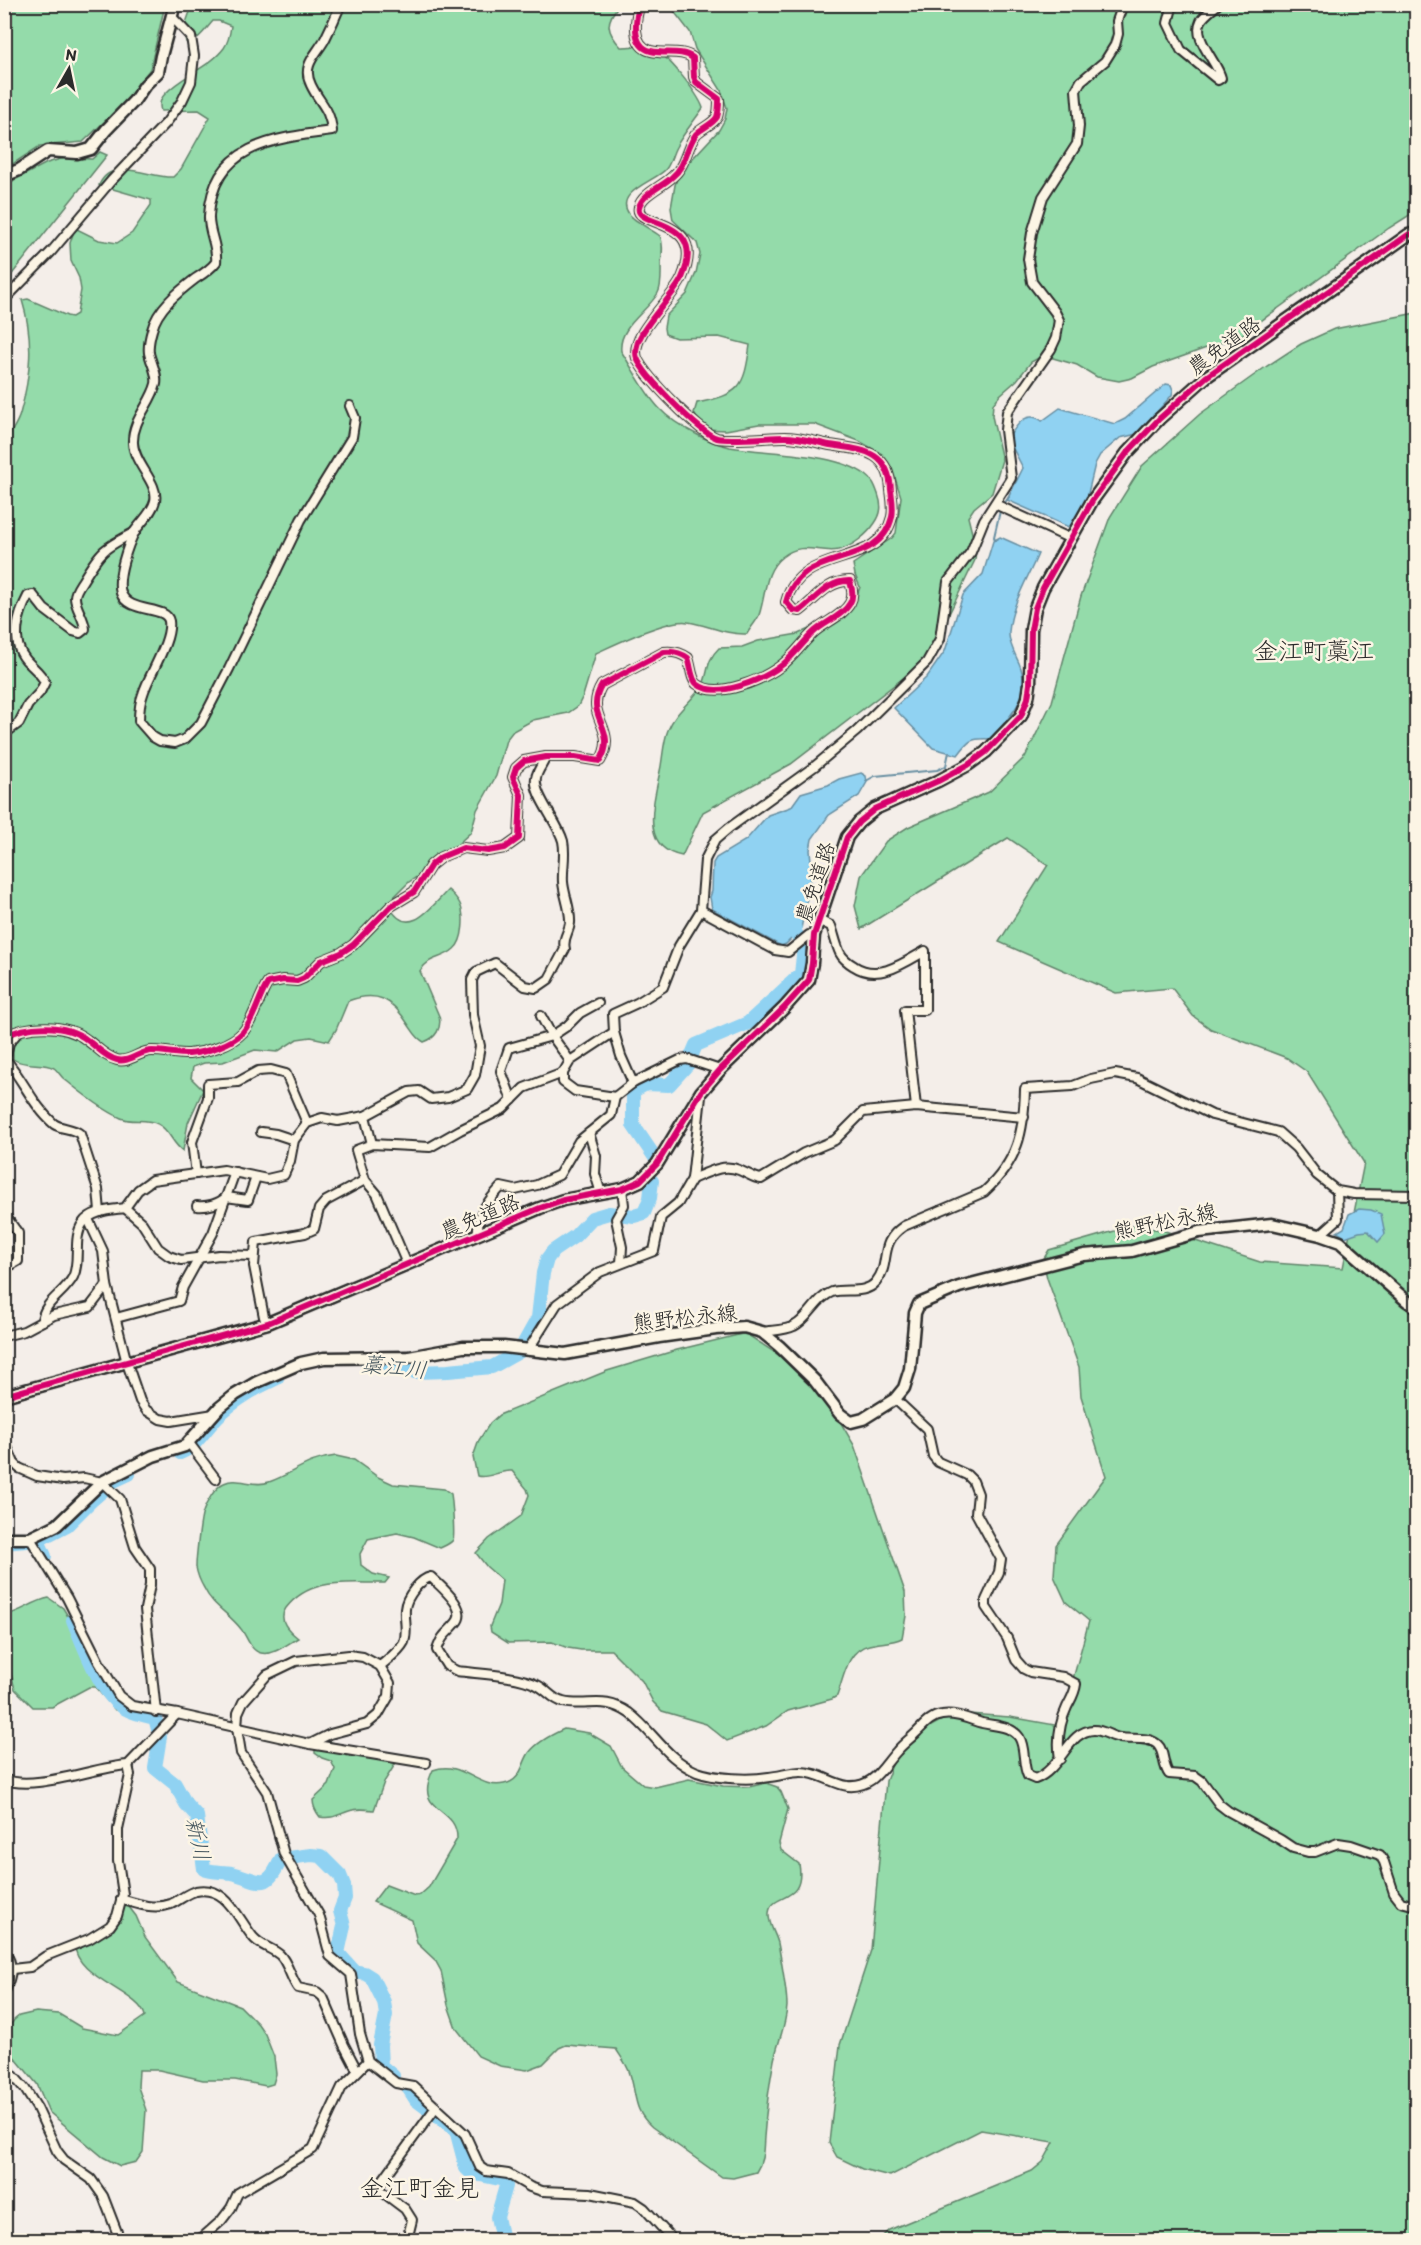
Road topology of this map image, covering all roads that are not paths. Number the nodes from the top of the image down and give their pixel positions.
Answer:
1 (175, 4) edge
2 (341, 4) edge
3 (640, 4) edge
4 (1123, 4) edge
5 (1173, 4) edge
6 (1218, 4) edge
7 (172, 17) junction
8 (4, 176) edge
9 (1416, 233) edge
10 (4, 300) edge
11 (350, 406) dead end
12 (995, 504) junction
13 (135, 532) junction
14 (1071, 539) junction
15 (4, 734) edge
16 (546, 758) junction
17 (701, 910) junction
18 (818, 920) junction
19 (806, 939) junction
20 (598, 1003) dead end
21 (540, 1016) dead end
22 (614, 1032) junction
23 (552, 1036) junction
24 (6, 1043) edge
25 (570, 1061) junction
26 (720, 1070) junction
27 (563, 1073) junction
28 (633, 1083) junction
29 (701, 1092) junction
30 (615, 1097) junction
31 (512, 1100) junction
32 (916, 1107) junction
33 (365, 1116) junction
34 (1024, 1117) junction
35 (307, 1123) junction
36 (261, 1131) dead end
37 (589, 1133) junction
38 (294, 1140) junction
39 (372, 1144) junction
40 (235, 1172) junction
41 (196, 1174) junction
42 (256, 1176) junction
43 (692, 1179) junction
44 (365, 1180) junction
45 (622, 1189) junction
46 (1337, 1191) junction
47 (601, 1193) junction
48 (1416, 1195) edge
49 (226, 1197) junction
50 (197, 1206) dead end
51 (125, 1208) junction
52 (100, 1212) junction
53 (4, 1214) edge
54 (88, 1219) junction
55 (478, 1234) junction
56 (1320, 1235) junction
57 (254, 1256) junction
58 (198, 1259) junction
59 (621, 1263) junction
60 (407, 1264) junction
61 (4, 1269) edge
62 (107, 1285) junction
63 (1416, 1307) edge
64 (116, 1318) junction
65 (42, 1321) junction
66 (268, 1323) junction
67 (762, 1332) junction
68 (4, 1336) edge
69 (523, 1349) junction
70 (127, 1363) junction
71 (4, 1396) edge
72 (895, 1399) junction
73 (214, 1414) junction
74 (4, 1440) edge
75 (191, 1446) junction
76 (216, 1479) dead end
77 (106, 1485) junction
78 (4, 1538) edge
79 (30, 1538) junction
80 (380, 1666) junction
81 (156, 1712) junction
82 (177, 1714) junction
83 (237, 1728) junction
84 (310, 1744) junction
85 (1060, 1759) junction
86 (426, 1763) dead end
87 (128, 1765) junction
88 (4, 1779) edge
89 (121, 1899) junction
90 (1416, 1906) edge
91 (4, 1951) edge
92 (12, 1969) junction
93 (4, 1994) edge
94 (368, 2061) junction
95 (4, 2065) edge
96 (357, 2070) junction
97 (433, 2110) junction
98 (120, 2241) edge
99 (196, 2241) edge
100 (407, 2241) edge
101 (673, 2241) edge

1 - 7 street
2 - 13 street
3 - 16 street
4 - 12 street
5 - 6 street
7 - 8 street
7 - 10 street
9 - 14 street, 農免道路
11 - 13 street
12 - 14 street
12 - 17 street
13 - 15 street
14 - 18 street, 農免道路
16 - 24 street
16 - 33 street
17 - 19 street
17 - 22 street
18 - 19 street, 農免道路
18 - 32 street
19 - 26 street, 農免道路
20 - 23 street
21 - 23 street
22 - 25 street
22 - 28 street
23 - 25 street
23 - 31 street
24 - 52 street
25 - 27 street
26 - 28 street
26 - 29 street, 農免道路
27 - 30 street
27 - 31 street
28 - 30 street
29 - 43 street
29 - 45 street, 農免道路
30 - 37 street
31 - 39 street
32 - 34 street
32 - 43 street
33 - 35 street
33 - 39 street
34 - 46 street
34 - 67 street
35 - 38 street
35 - 41 street
36 - 38 street
37 - 47 street
37 - 55 street
38 - 42 street
39 - 44 street
40 - 41 street
40 - 42 street
40 - 49 street
41 - 51 street
42 - 49 street
43 - 59 street
44 - 57 street
44 - 60 street
45 - 47 street, 農免道路
45 - 59 street
46 - 48 street
46 - 56 street
47 - 55 street, 農免道路
49 - 50 street
49 - 58 street
51 - 52 street
51 - 58 street
52 - 54 street
53 - 61 street
54 - 62 street
54 - 65 street
55 - 60 street, 農免道路
56 - 63 street, 熊野松永線
56 - 72 street, 熊野松永線
57 - 58 street
57 - 66 street
58 - 64 street
59 - 69 street
60 - 66 street, 農免道路
62 - 64 street
62 - 65 street
64 - 70 street
65 - 68 street
66 - 70 street, 農免道路
67 - 69 street, 熊野松永線
67 - 72 street, 熊野松永線
69 - 73 street, 熊野松永線
70 - 71 street, 農免道路
70 - 73 street
72 - 85 street
73 - 75 street, 熊野松永線
74 - 77 street
75 - 76 street
75 - 77 street, 熊野松永線
77 - 79 street, 熊野松永線
77 - 81 street
78 - 79 street, 熊野松永線
79 - 81 street
80 - 83 street
80 - 84 street
80 - 85 street
81 - 82 street
82 - 83 street
82 - 87 street
83 - 84 street
83 - 94 street
84 - 86 street
85 - 90 street
87 - 88 street
87 - 89 street
89 - 92 street
89 - 96 street
91 - 92 street
92 - 93 street
94 - 96 street
94 - 97 street
95 - 98 street
96 - 99 street
97 - 100 street
97 - 101 street

